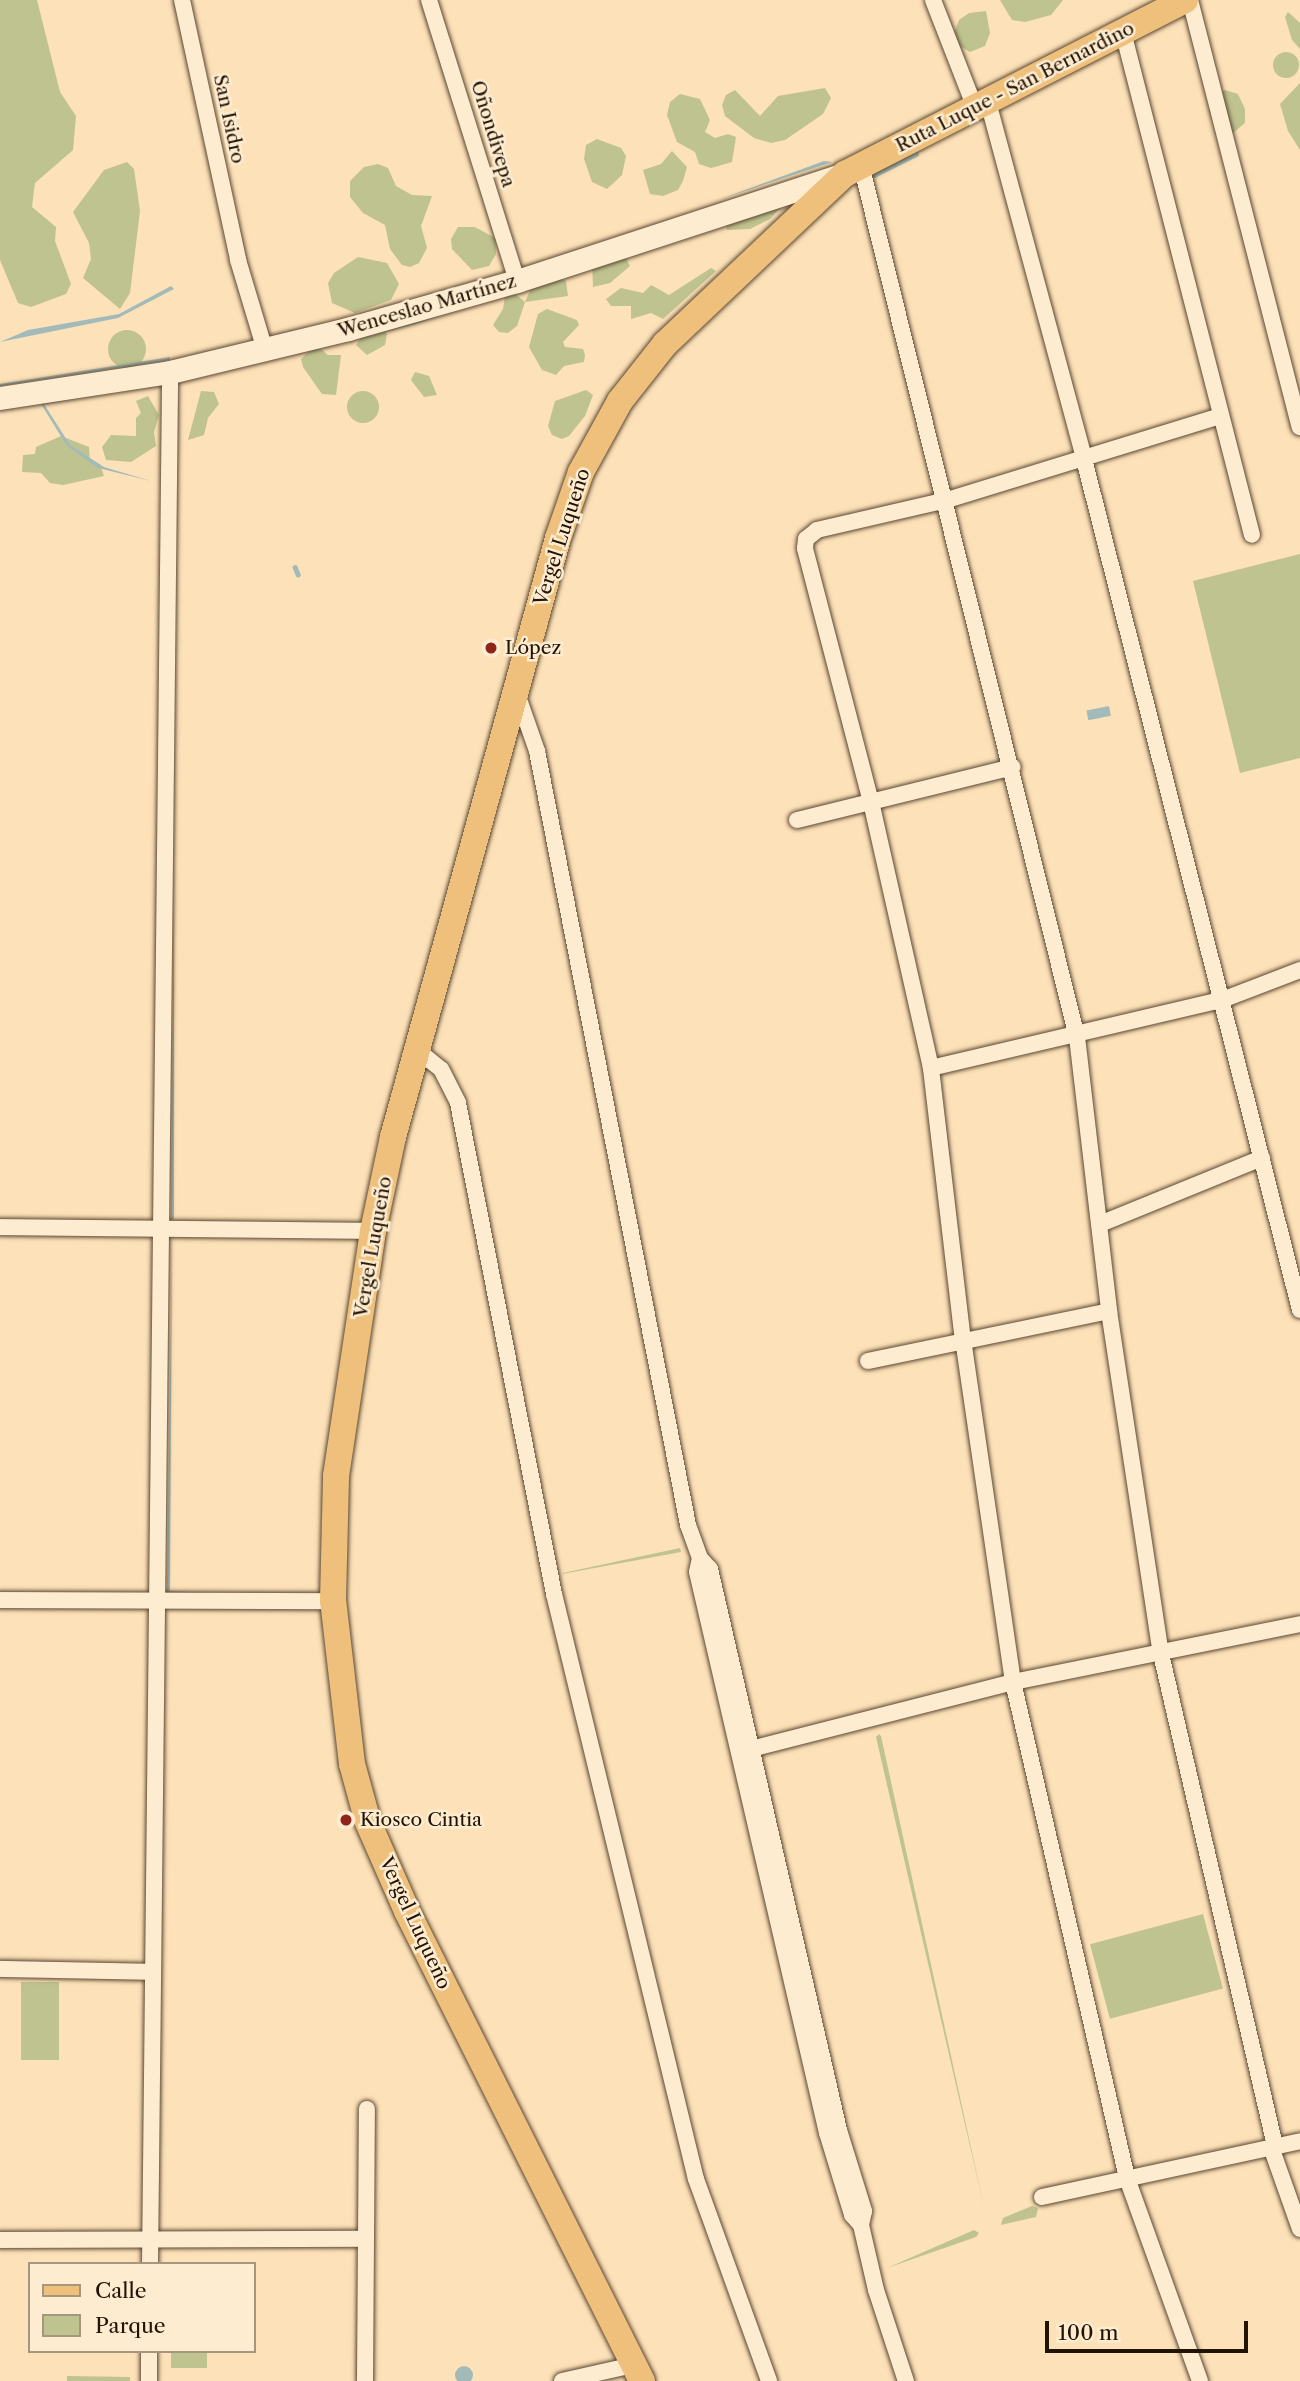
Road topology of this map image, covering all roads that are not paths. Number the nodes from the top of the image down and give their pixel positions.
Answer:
1 (182, 0) edge
2 (429, 0) edge
3 (933, 0) edge
4 (1187, 0) edge
5 (1123, 32) junction
6 (981, 105) junction
7 (853, 169) junction
8 (517, 281) junction
9 (265, 350) junction
10 (170, 372) junction
11 (0, 398) edge
12 (1220, 416) junction
13 (1300, 427) edge
14 (1084, 459) junction
15 (947, 500) junction
16 (1252, 535) dead end
17 (516, 691) junction
18 (1013, 767) junction
19 (871, 802) junction
20 (797, 820) dead end
21 (1300, 970) edge
22 (1222, 1000) junction
23 (1077, 1037) junction
24 (416, 1049) junction
25 (931, 1068) junction
26 (1262, 1158) junction
27 (1100, 1224) junction
28 (0, 1227) edge
29 (159, 1228) junction
30 (373, 1231) junction
31 (1294, 1259) edge
32 (1300, 1310) edge
33 (1109, 1311) junction
34 (963, 1342) junction
35 (867, 1361) dead end
36 (0, 1600) edge
37 (155, 1601) junction
38 (333, 1601) junction
39 (1300, 1624) edge
40 (1161, 1654) junction
41 (1013, 1682) junction
42 (745, 1751) junction
43 (0, 1969) edge
44 (152, 1972) junction
45 (367, 2109) dead end
46 (1300, 2141) edge
47 (1273, 2147) junction
48 (1128, 2178) junction
49 (1042, 2197) dead end
50 (1300, 2229) edge
51 (150, 2239) junction
52 (366, 2239) junction
53 (0, 2240) edge
54 (150, 2262) edge
55 (149, 2353) edge
56 (638, 2373) edge
57 (149, 2381) edge
58 (365, 2381) edge
59 (562, 2381) edge
60 (769, 2381) edge
61 (906, 2381) edge
62 (1200, 2381) edge

1 - 9 street, San Isidro
2 - 8 street, Oñondivepa
3 - 6 street
4 - 5 main road, Ruta Luque - San Bernardino
4 - 13 street
5 - 6 main road, Ruta Luque - San Bernardino
5 - 12 street
6 - 7 main road, Ruta Luque - San Bernardino
6 - 14 street
7 - 8 main road, Wenceslao Martínez
7 - 15 street
7 - 17 main road, Vergel Luqueño
8 - 9 main road, Wenceslao Martínez
9 - 10 main road, Wenceslao Martínez
10 - 11 main road, Wenceslao Martínez
10 - 29 street
12 - 14 street
12 - 16 street
14 - 15 street
14 - 22 street
15 - 18 street
15 - 19 street
17 - 24 main road, Vergel Luqueño
17 - 42 street
18 - 19 street
18 - 23 street
19 - 20 street
19 - 25 street
21 - 22 street
22 - 23 street
22 - 26 street
23 - 25 street
23 - 27 street
24 - 30 main road, Vergel Luqueño
24 - 60 street
25 - 34 street
26 - 27 street
26 - 31 street
27 - 33 street
28 - 29 street
29 - 30 street
29 - 37 street
30 - 38 main road, Vergel Luqueño
31 - 32 street
33 - 34 street
33 - 40 street
34 - 35 street
34 - 41 street
36 - 37 street
37 - 38 street
37 - 44 street
38 - 56 main road, Vergel Luqueño
39 - 40 street
40 - 41 street
40 - 47 street
41 - 42 street
41 - 48 street
42 - 61 street
43 - 44 street
44 - 51 street
45 - 52 street
46 - 47 street
47 - 48 street
47 - 50 street
48 - 49 street
48 - 62 street
51 - 52 street
51 - 53 street
51 - 54 street
52 - 58 street
55 - 57 street
56 - 59 street

